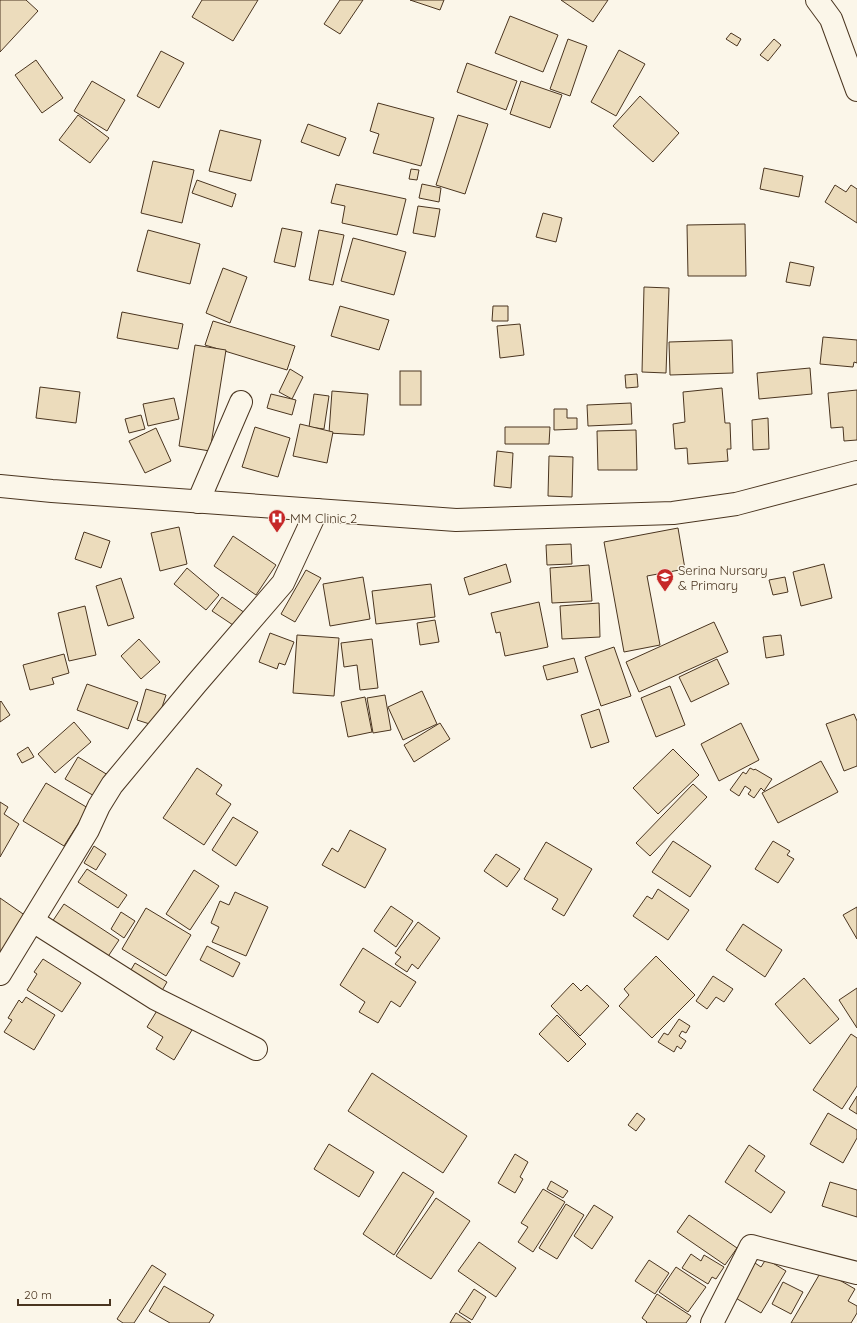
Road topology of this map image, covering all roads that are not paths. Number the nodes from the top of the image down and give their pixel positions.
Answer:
1 (817, 0) edge
2 (857, 90) edge
3 (241, 402) dead end
4 (857, 472) edge
5 (0, 486) edge
6 (198, 502) junction
7 (317, 510) junction
8 (33, 921) junction
9 (0, 974) edge
10 (256, 1049) dead end
11 (857, 1273) edge
12 (712, 1323) edge

1 - 2 street
3 - 6 street
4 - 7 street
5 - 6 street
6 - 7 street
7 - 8 street
8 - 9 street
8 - 10 street
11 - 12 street

